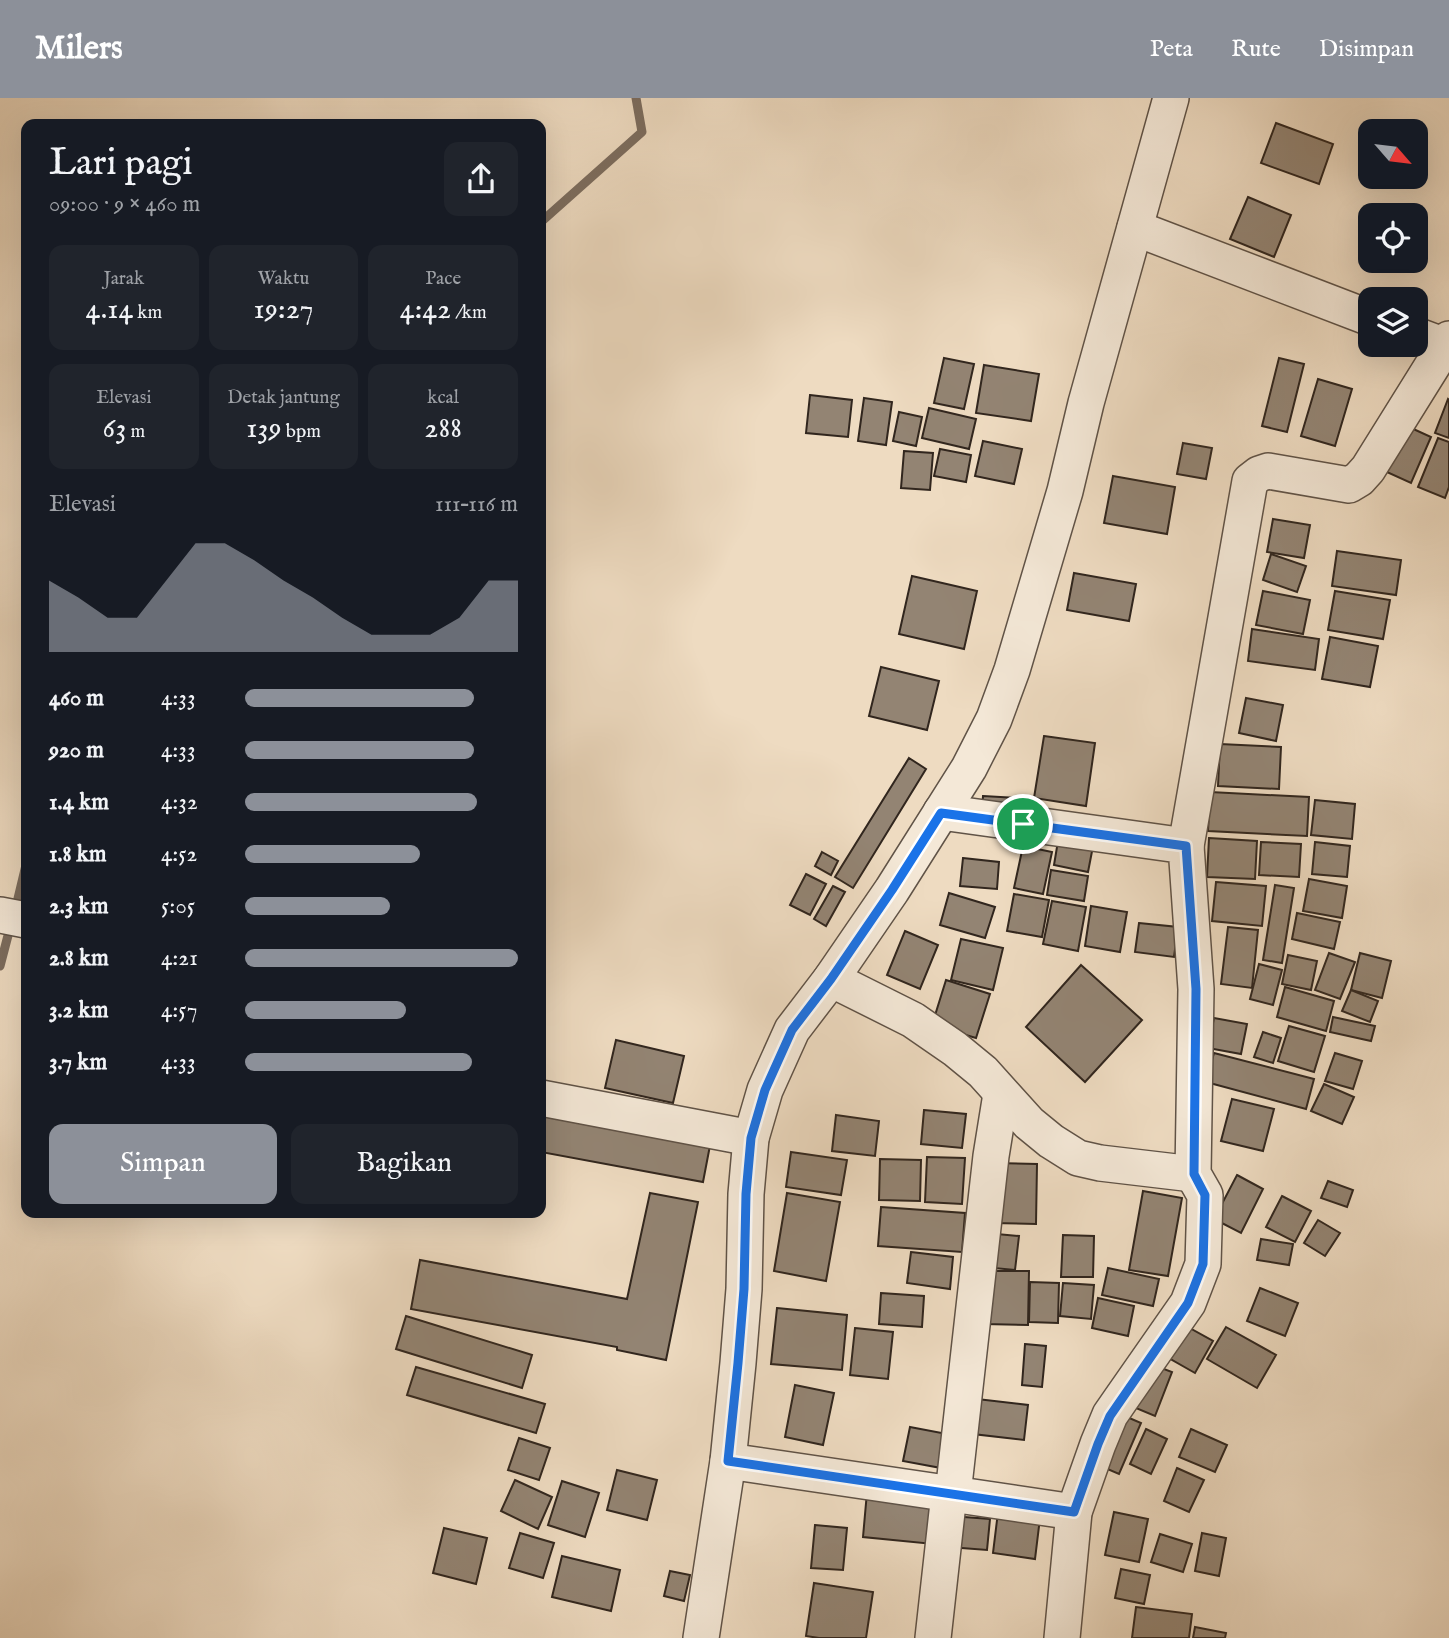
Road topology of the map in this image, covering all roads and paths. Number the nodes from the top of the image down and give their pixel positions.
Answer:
1 (1171, 98) edge
2 (1135, 228) junction
3 (1358, 312) edge
4 (1437, 340) edge
5 (941, 813) junction
6 (1186, 846) junction
7 (0, 915) edge
8 (21, 919) edge
9 (831, 979) junction
10 (1001, 1094) junction
11 (546, 1099) edge
12 (751, 1138) junction
13 (1194, 1174) junction
14 (728, 1461) junction
15 (951, 1494) junction
16 (1074, 1512) junction
17 (701, 1638) edge
18 (933, 1638) edge
19 (1062, 1638) edge

1 - 2 street
2 - 3 street
2 - 5 street
4 - 6 street
5 - 6 street
5 - 9 street
6 - 13 street
7 - 8 street
9 - 10 street
9 - 12 street
10 - 13 street
10 - 15 street
11 - 12 street
12 - 14 street
13 - 16 street
14 - 15 street
14 - 17 street
15 - 16 street
15 - 18 street
16 - 19 street

